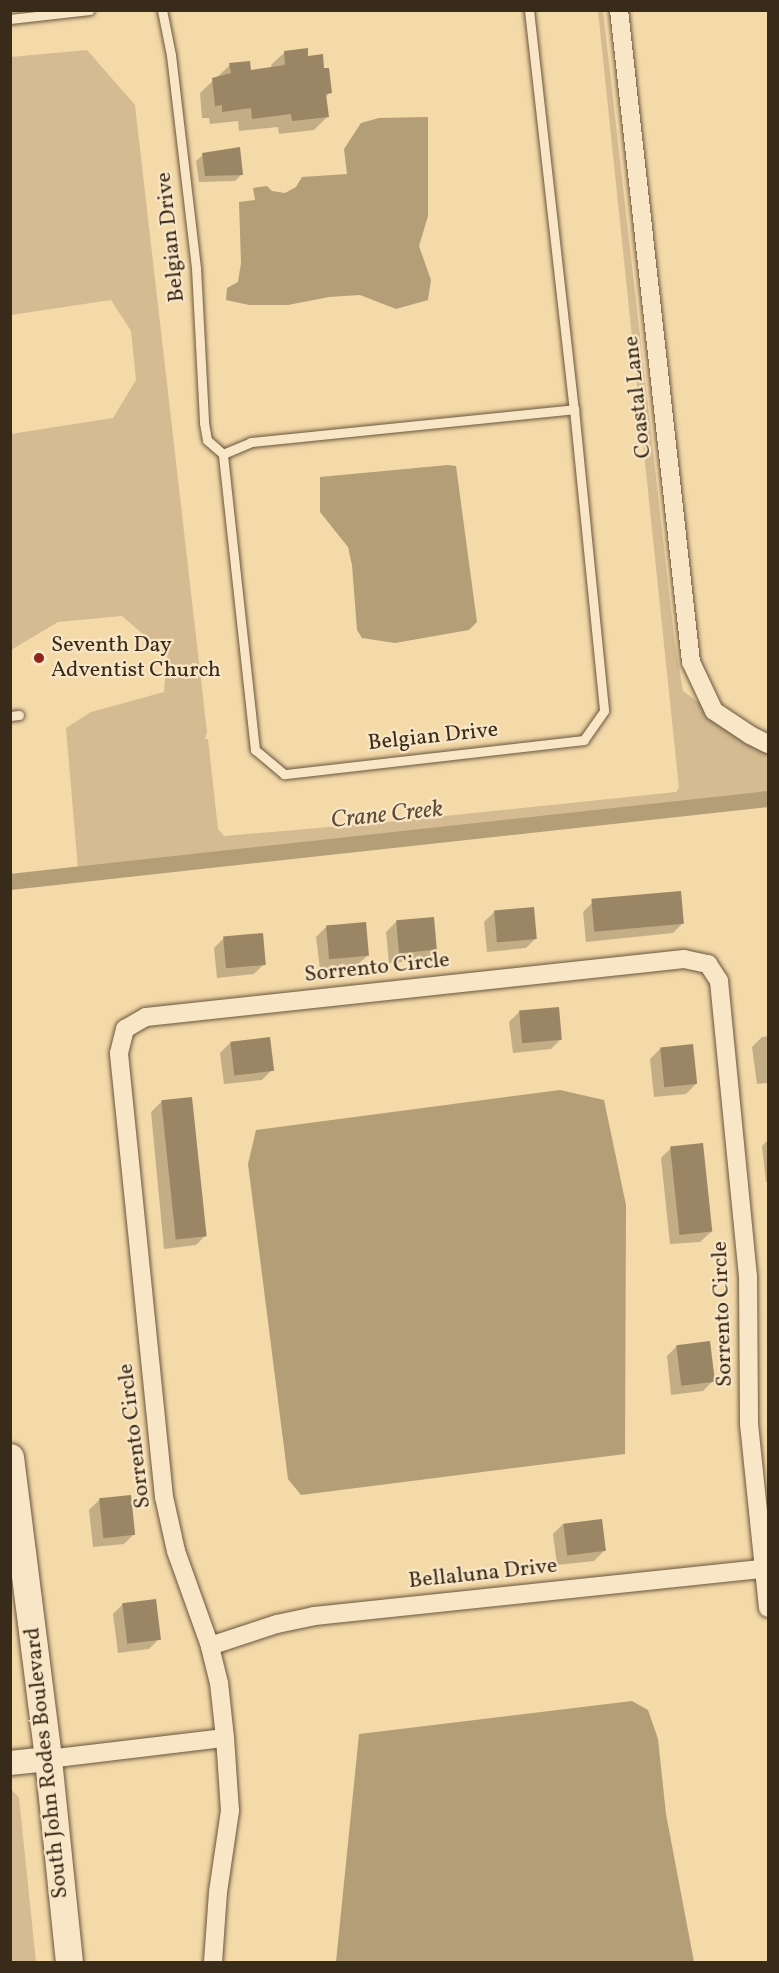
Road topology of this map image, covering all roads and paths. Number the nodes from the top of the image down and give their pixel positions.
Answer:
1 (90, 10) edge
2 (162, 10) edge
3 (529, 10) edge
4 (619, 10) edge
5 (10, 19) edge
6 (574, 409) junction
7 (223, 454) junction
8 (768, 744) edge
9 (10, 1457) edge
10 (764, 1569) junction
11 (768, 1608) edge
12 (210, 1646) junction
13 (225, 1738) junction
14 (48, 1759) junction
15 (10, 1763) edge
16 (69, 1962) edge
17 (213, 1962) edge

1 - 5 lane
2 - 7 lane, Belgian Drive
3 - 6 lane, Belgian Drive
4 - 8 street, Coastal Lane
6 - 7 lane
6 - 7 lane, Belgian Drive
9 - 14 main road, South John Rodes Boulevard
10 - 11 street, Sorrento Circle
10 - 12 street, Bellaluna Drive
10 - 12 street, Sorrento Circle
12 - 13 street, Sorrento Circle
13 - 14 street
13 - 17 street, Sorrento Circle
14 - 15 street
14 - 16 main road, South John Rodes Boulevard

